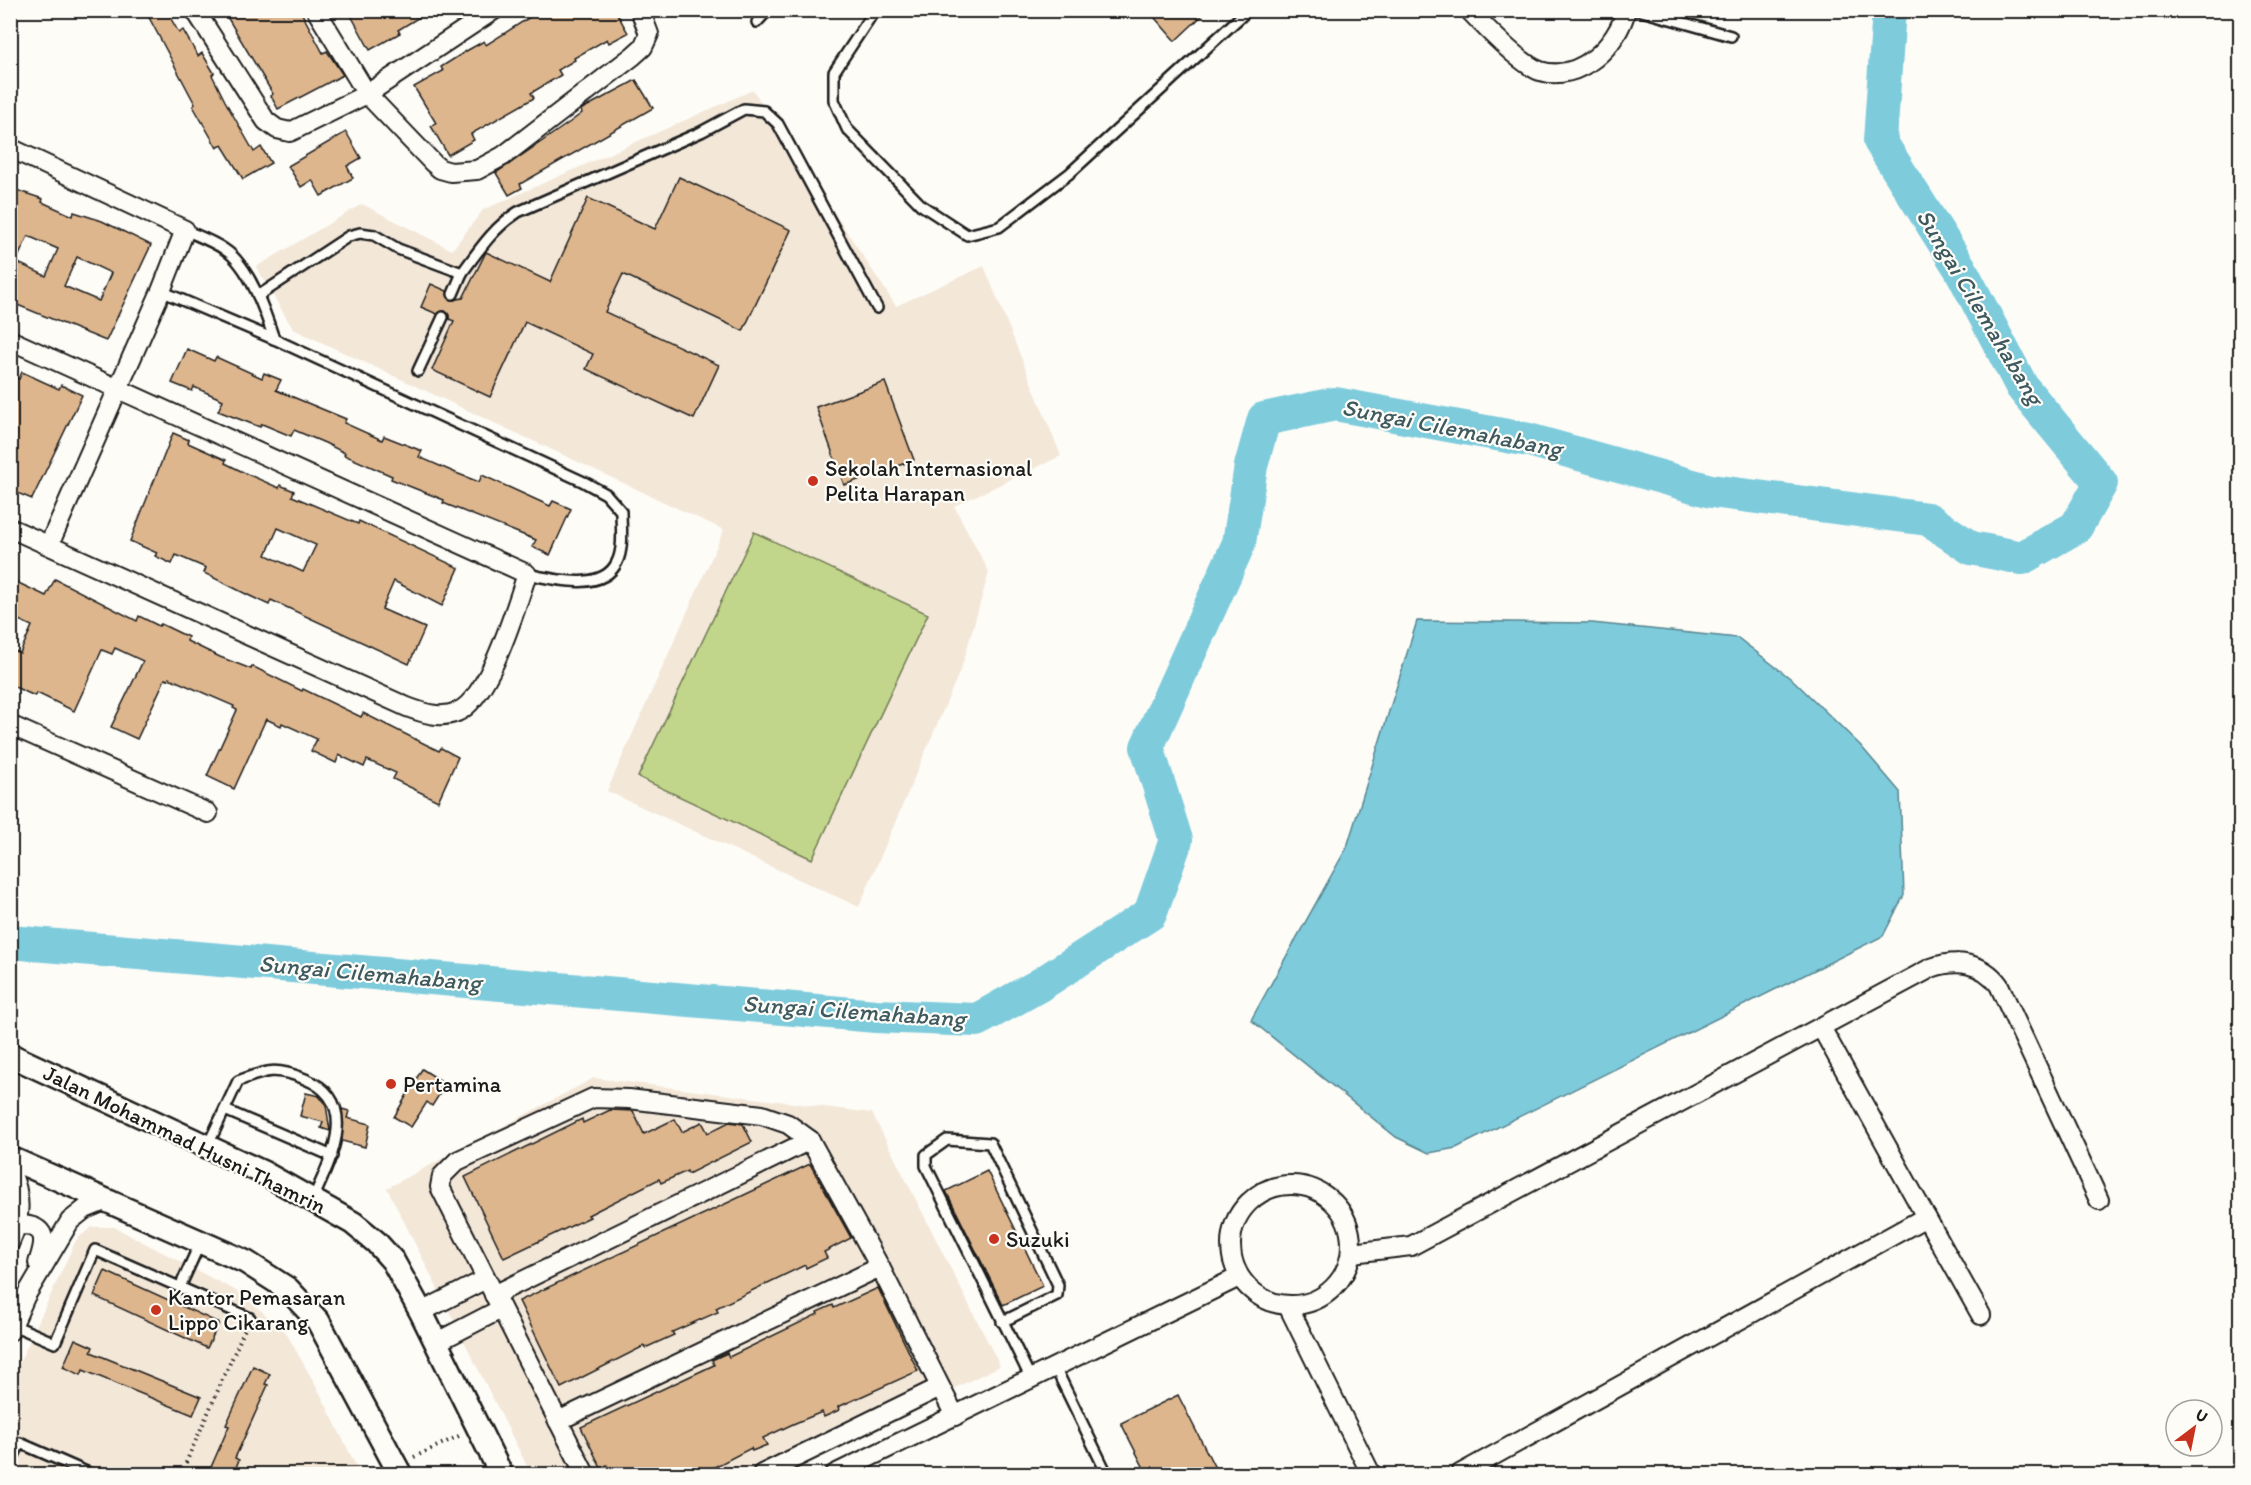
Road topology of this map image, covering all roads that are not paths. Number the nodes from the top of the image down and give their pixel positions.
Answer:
1 (195, 10) edge
2 (316, 10) edge
3 (494, 10) edge
4 (640, 10) edge
5 (768, 10) edge
6 (875, 10) edge
7 (1248, 10) edge
8 (1469, 10) edge
9 (1626, 10) edge
10 (1638, 10) edge
11 (757, 22) dead end
12 (1731, 36) dead end
13 (368, 94) junction
14 (10, 148) edge
15 (185, 230) junction
16 (462, 273) junction
17 (161, 291) junction
18 (453, 294) dead end
19 (258, 296) junction
20 (877, 308) dead end
21 (443, 317) dead end
22 (274, 339) junction
23 (10, 340) edge
24 (418, 371) dead end
25 (119, 387) junction
26 (10, 528) edge
27 (49, 545) junction
28 (527, 574) junction
29 (10, 725) edge
30 (208, 813) dead end
31 (1822, 1029) junction
32 (10, 1054) edge
33 (225, 1110) junction
34 (810, 1140) junction
35 (208, 1145) junction
36 (332, 1156) junction
37 (10, 1158) edge
38 (10, 1172) edge
39 (313, 1199) junction
40 (107, 1200) junction
41 (2099, 1200) dead end
42 (1926, 1217) junction
43 (18, 1225) junction
44 (10, 1242) edge
45 (201, 1242) junction
46 (1352, 1253) junction
47 (880, 1267) junction
48 (1239, 1277) junction
49 (180, 1287) junction
50 (494, 1294) junction
51 (25, 1297) junction
52 (1288, 1306) junction
53 (421, 1312) junction
54 (1981, 1315) dead end
55 (250, 1318) road end
56 (1002, 1322) junction
57 (12, 1328) edge
58 (437, 1342) junction
59 (1055, 1366) junction
60 (1030, 1379) junction
61 (940, 1387) junction
62 (955, 1416) junction
63 (558, 1421) junction
64 (13, 1450) edge
65 (10, 1464) edge
66 (398, 1470) edge
67 (91, 1474) edge
68 (501, 1474) edge
69 (585, 1474) edge
70 (762, 1474) edge
71 (835, 1474) edge
72 (1107, 1474) edge
73 (1371, 1474) edge
74 (1460, 1474) edge

1 - 13 street
2 - 13 street
3 - 13 street
4 - 13 street
5 - 11 lane
6 - 7 lane
8 - 9 street
10 - 12 lane
14 - 15 street
15 - 17 street
15 - 19 lane
16 - 18 lane
16 - 19 lane
16 - 20 lane
17 - 22 lane
17 - 25 street
19 - 22 lane
21 - 24 lane
22 - 28 lane
23 - 25 street
25 - 27 street
25 - 28 street
26 - 27 street
27 - 28 street
29 - 30 street
31 - 41 street
31 - 42 street
31 - 46 street
32 - 35 street, Jalan Mohammad Husni Thamrin
33 - 35 lane
33 - 36 lane
33 - 36 lane
34 - 47 street
34 - 50 street
34 - 50 street
35 - 39 street, Jalan Mohammad Husni Thamrin
36 - 39 lane
37 - 40 street
38 - 43 street
39 - 53 street, Jalan Mohammad Husni Thamrin
40 - 45 street
40 - 51 street
42 - 54 street
42 - 74 street
43 - 44 street
43 - 51 street
45 - 49 lane
45 - 66 street
46 - 48 street
46 - 52 street
47 - 61 street
47 - 63 street
48 - 52 street
48 - 59 street
49 - 55 lane
49 - 57 lane
50 - 53 street
50 - 58 street
50 - 63 street
51 - 57 street
52 - 73 street
53 - 58 street, Jalan Mohammad Husni Thamrin
56 - 56 lane
56 - 60 lane
58 - 68 street, Jalan Mohammad Husni Thamrin
59 - 60 street
59 - 72 lane
60 - 62 street
61 - 62 street
61 - 70 street
62 - 71 street
63 - 69 street
64 - 65 lane
64 - 67 lane

